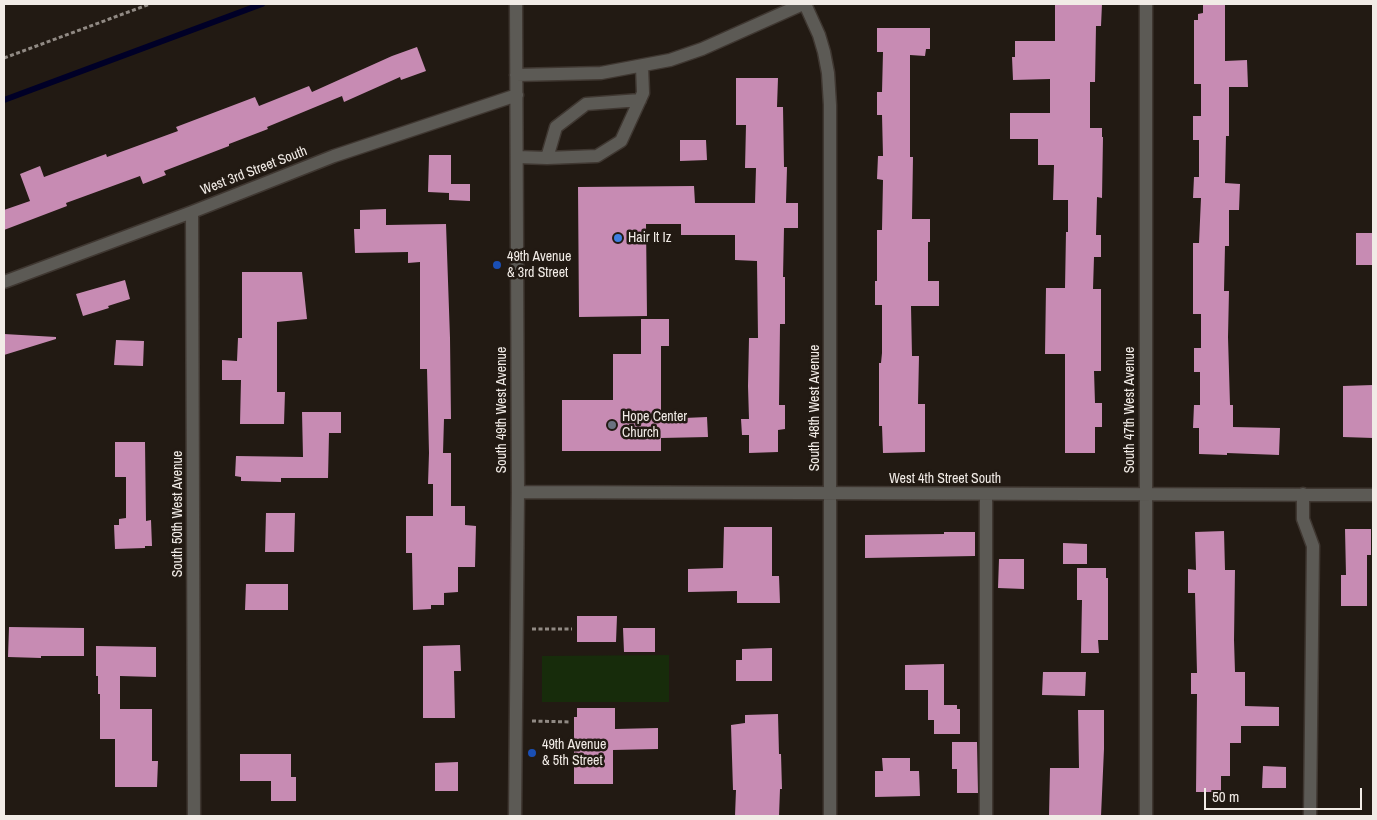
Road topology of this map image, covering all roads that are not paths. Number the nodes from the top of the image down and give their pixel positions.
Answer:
1 (516, 4) edge
2 (804, 4) edge
3 (1146, 4) edge
4 (642, 66) junction
5 (516, 75) junction
6 (517, 95) junction
7 (640, 100) junction
8 (517, 157) junction
9 (547, 158) junction
10 (192, 212) junction
11 (4, 282) edge
12 (518, 492) junction
13 (1145, 493) junction
14 (830, 494) junction
15 (986, 494) junction
16 (1303, 494) junction
17 (1373, 495) edge
18 (194, 816) edge
19 (515, 816) edge
20 (830, 816) edge
21 (986, 816) edge
22 (1146, 816) edge
23 (1310, 816) edge

1 - 5 street, South 49th West Avenue
2 - 4 street
2 - 14 street, South 48th West Avenue
3 - 13 street, South 47th West Avenue
4 - 5 street
4 - 7 street
5 - 6 street, South 49th West Avenue
6 - 8 street, South 49th West Avenue
6 - 10 street, West 3rd Street South
7 - 9 street
7 - 9 street
8 - 9 street
8 - 12 street, South 49th West Avenue
10 - 11 street, West 3rd Street South
10 - 18 street, South 50th West Avenue
12 - 14 street, West 4th Street South
12 - 19 street, South 49th West Avenue
13 - 15 street, West 4th Street South
13 - 16 street, West 4th Street South
13 - 22 street, South 47th West Avenue
14 - 15 street, West 4th Street South
14 - 20 street, South 48th West Avenue
15 - 21 street
16 - 17 street, West 4th Street South
16 - 23 street

